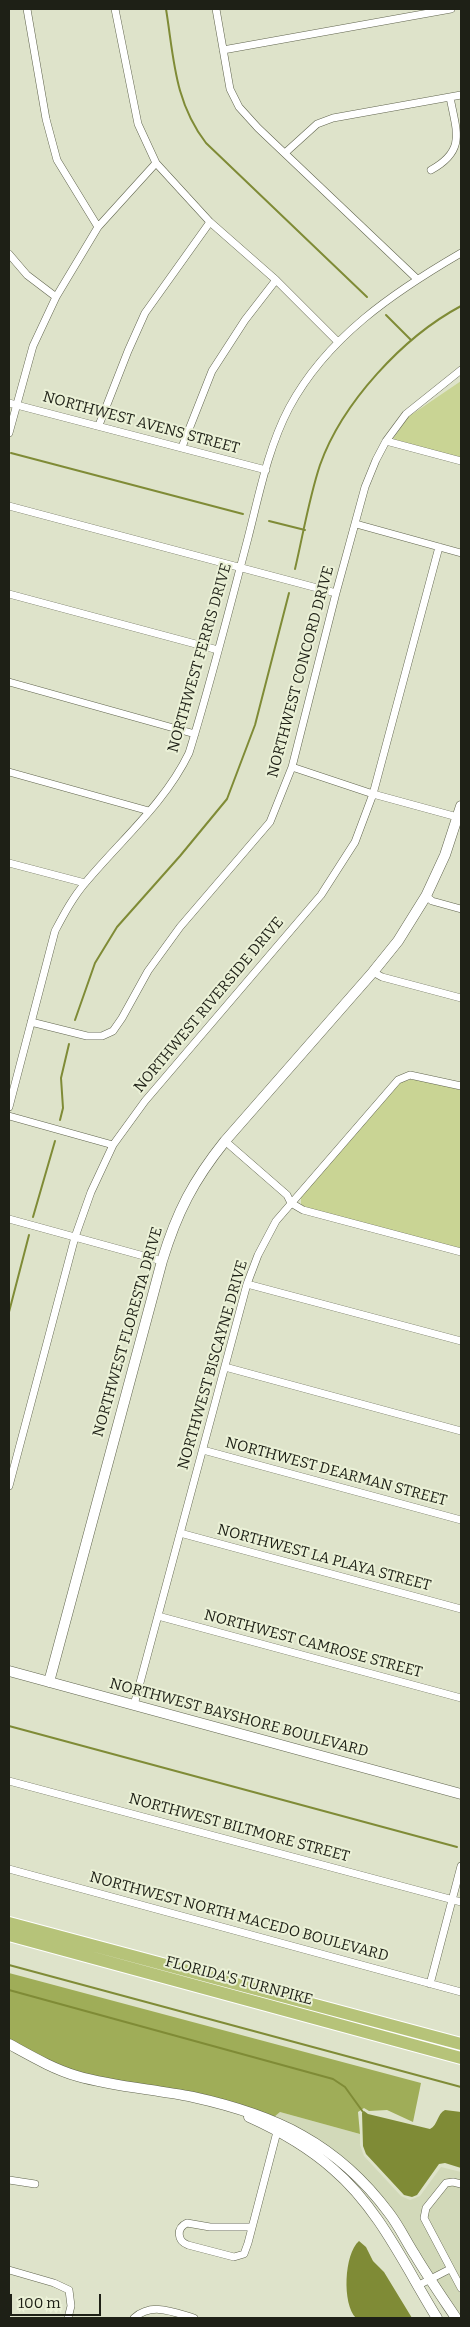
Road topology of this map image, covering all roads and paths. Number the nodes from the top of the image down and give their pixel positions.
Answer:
1 (27, 9) edge
2 (115, 9) edge
3 (216, 9) edge
4 (451, 9) edge
5 (222, 50) junction
6 (461, 95) edge
7 (450, 97) junction
8 (285, 154) junction
9 (156, 163) junction
10 (431, 170) dead end
11 (210, 222) junction
12 (98, 227) junction
13 (461, 253) edge
14 (9, 254) edge
15 (417, 279) junction
16 (276, 280) junction
17 (56, 297) junction
18 (338, 342) junction
19 (461, 370) edge
20 (12, 404) edge
21 (99, 425) junction
22 (9, 433) edge
23 (386, 441) junction
24 (182, 447) junction
25 (461, 461) edge
26 (266, 470) junction
27 (9, 506) edge
28 (356, 524) junction
29 (439, 547) junction
30 (461, 553) edge
31 (240, 567) junction
32 (336, 593) junction
33 (9, 594) edge
34 (218, 650) junction
35 (9, 682) edge
36 (195, 734) junction
37 (292, 767) junction
38 (9, 772) edge
39 (373, 794) junction
40 (461, 806) edge
41 (149, 810) junction
42 (460, 818) edge
43 (9, 864) edge
44 (85, 883) junction
45 (426, 896) junction
46 (461, 909) edge
47 (374, 972) junction
48 (461, 998) edge
49 (31, 1022) junction
50 (461, 1086) edge
51 (9, 1107) edge
52 (9, 1116) edge
53 (226, 1141) junction
54 (113, 1145) junction
55 (291, 1203) junction
56 (9, 1219) edge
57 (75, 1237) junction
58 (461, 1252) edge
59 (162, 1261) junction
60 (247, 1284) junction
61 (461, 1341) edge
62 (225, 1367) junction
63 (461, 1431) edge
64 (203, 1450) junction
65 (9, 1486) edge
66 (461, 1520) edge
67 (180, 1534) junction
68 (461, 1609) edge
69 (158, 1616) junction
70 (9, 1671) edge
71 (49, 1682) junction
72 (461, 1698) edge
73 (134, 1705) junction
74 (9, 1781) edge
75 (461, 1794) edge
76 (461, 1866) edge
77 (9, 1869) edge
78 (452, 1900) junction
79 (461, 1902) edge
80 (9, 1923) edge
81 (9, 1935) edge
82 (430, 1984) junction
83 (461, 1992) edge
84 (9, 2044) edge
85 (461, 2044) edge
86 (461, 2058) edge
87 (279, 2127) junction
88 (9, 2180) edge
89 (35, 2184) dead end
90 (461, 2184) edge
91 (252, 2227) junction
92 (450, 2269) junction
93 (9, 2270) edge
94 (430, 2280) junction
95 (417, 2286) junction
96 (461, 2288) edge
97 (68, 2318) edge
98 (134, 2318) edge
99 (194, 2318) edge
100 (437, 2318) edge
101 (456, 2318) edge

1 - 12 street
2 - 9 street
3 - 5 street
4 - 5 street
5 - 8 street
6 - 7 street
7 - 8 street
7 - 10 street
8 - 15 street
9 - 11 street
9 - 12 street
11 - 16 street
11 - 21 street
12 - 17 street
13 - 15 street, NORTHWEST FERRIS DRIVE
14 - 17 street
15 - 18 street, NORTHWEST FERRIS DRIVE
16 - 18 street
16 - 24 street
17 - 20 street
18 - 26 street, NORTHWEST FERRIS DRIVE
19 - 23 street, NORTHWEST CONCORD DRIVE
20 - 21 street, NORTHWEST AVENS STREET
20 - 22 street
21 - 24 street, NORTHWEST AVENS STREET
23 - 25 street
23 - 28 street, NORTHWEST CONCORD DRIVE
24 - 26 street, NORTHWEST AVENS STREET
26 - 31 street, NORTHWEST FERRIS DRIVE
27 - 31 street
28 - 29 street
28 - 32 street, NORTHWEST CONCORD DRIVE
29 - 30 street
29 - 39 street, NORTHWEST RIVERSIDE DRIVE
31 - 32 street
31 - 34 street, NORTHWEST FERRIS DRIVE
32 - 37 street, NORTHWEST CONCORD DRIVE
33 - 34 street
34 - 36 street, NORTHWEST FERRIS DRIVE
35 - 36 street
36 - 41 street, NORTHWEST FERRIS DRIVE
37 - 39 street
37 - 49 street, NORTHWEST CONCORD DRIVE
38 - 41 street
39 - 42 street
39 - 54 street, NORTHWEST RIVERSIDE DRIVE
40 - 42 street, NORTHWEST FLORESTA DRIVE
41 - 44 street, NORTHWEST FERRIS DRIVE
42 - 45 street, NORTHWEST FLORESTA DRIVE
43 - 44 street
44 - 49 street, NORTHWEST FERRIS DRIVE
45 - 46 street
45 - 47 street, NORTHWEST FLORESTA DRIVE
47 - 48 street
47 - 53 street, NORTHWEST FLORESTA DRIVE
49 - 51 street, NORTHWEST FERRIS DRIVE
50 - 55 street, NORTHWEST BISCAYNE DRIVE
52 - 54 street
53 - 55 street
53 - 59 street, NORTHWEST FLORESTA DRIVE
54 - 57 street, NORTHWEST RIVERSIDE DRIVE
55 - 58 street
55 - 60 street, NORTHWEST BISCAYNE DRIVE
56 - 57 street
57 - 59 street
57 - 65 street, NORTHWEST RIVERSIDE DRIVE
59 - 71 street, NORTHWEST FLORESTA DRIVE
60 - 61 street
60 - 62 street, NORTHWEST BISCAYNE DRIVE
62 - 63 street
62 - 64 street, NORTHWEST BISCAYNE DRIVE
64 - 66 street, NORTHWEST DEARMAN STREET
64 - 67 street, NORTHWEST BISCAYNE DRIVE
67 - 68 street, NORTHWEST LA PLAYA STREET
67 - 69 street, NORTHWEST BISCAYNE DRIVE
69 - 72 street, NORTHWEST CAMROSE STREET
69 - 73 street, NORTHWEST BISCAYNE DRIVE
70 - 71 street, NORTHWEST BAYSHORE BOULEVARD
71 - 73 street, NORTHWEST BAYSHORE BOULEVARD
73 - 75 street, NORTHWEST BAYSHORE BOULEVARD
74 - 78 street, NORTHWEST BILTMORE STREET
76 - 78 street
77 - 82 street, NORTHWEST NORTH MACEDO BOULEVARD
78 - 79 street, NORTHWEST BILTMORE STREET
78 - 82 street
80 - 85 highway, FLORIDA'S TURNPIKE
81 - 86 highway, FLORIDA'S TURNPIKE
82 - 83 street, NORTHWEST NORTH MACEDO BOULEVARD
84 - 87 street
87 - 91 street
87 - 94 street
87 - 95 street
88 - 89 street
90 - 92 street
91 - 91 street
92 - 94 street
92 - 96 street
93 - 97 street
94 - 95 street
94 - 101 street
95 - 100 street
98 - 99 street

